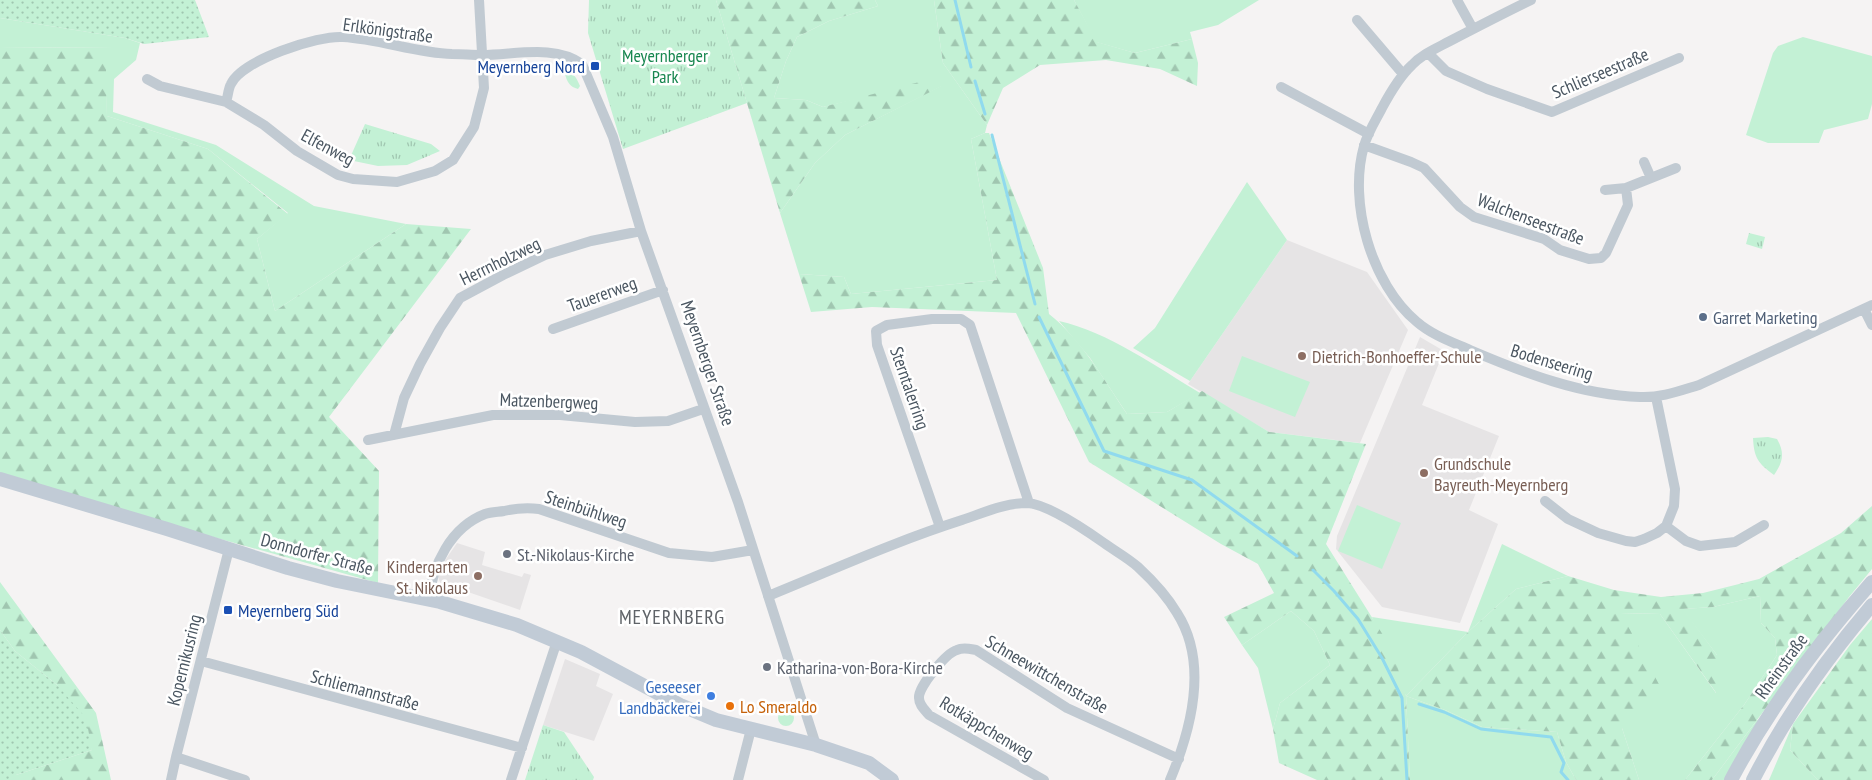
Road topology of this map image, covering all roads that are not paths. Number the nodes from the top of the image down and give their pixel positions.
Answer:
1 (479, 0) edge
2 (1457, 0) edge
3 (1531, 0) edge
4 (1357, 20) dead end
5 (1473, 29) junction
6 (1428, 53) junction
7 (483, 55) junction
8 (1679, 58) dead end
9 (1403, 74) junction
10 (147, 79) dead end
11 (1281, 87) dead end
12 (226, 102) junction
13 (1369, 134) junction
14 (1364, 145) junction
15 (1644, 162) dead end
16 (1676, 168) dead end
17 (1651, 178) junction
18 (1626, 188) junction
19 (1605, 190) dead end
20 (641, 232) junction
21 (663, 290) junction
22 (1868, 307) edge
23 (1872, 325) edge
24 (553, 329) dead end
25 (1656, 397) junction
26 (703, 409) junction
27 (394, 435) junction
28 (368, 440) dead end
29 (0, 479) edge
30 (1545, 501) dead end
31 (1029, 503) junction
32 (1764, 524) dead end
33 (1666, 526) junction
34 (940, 527) junction
35 (229, 549) junction
36 (753, 550) junction
37 (1872, 582) edge
38 (768, 596) junction
39 (428, 600) junction
40 (1872, 606) edge
41 (557, 641) junction
42 (201, 661) junction
43 (919, 698) joint
44 (752, 730) junction
45 (1774, 739) junction
46 (816, 745) junction
47 (522, 748) junction
48 (176, 757) junction
49 (1179, 759) junction
50 (171, 780) edge
51 (245, 780) edge
52 (511, 780) edge
53 (738, 780) edge
54 (892, 780) edge
55 (1044, 780) edge
56 (1170, 780) edge
57 (1731, 780) edge
58 (1753, 780) edge
59 (1764, 780) edge

1 - 7 street
2 - 5 street
3 - 5 street, Bodenseering
4 - 9 street
5 - 6 street, Bodenseering
6 - 8 street, Schlierseestraße
6 - 9 street, Bodenseering
7 - 12 street, Erlkönigstraße
7 - 12 street, Elfenweg
7 - 20 street, Meyernberger Straße
9 - 13 street, Bodenseering
10 - 12 street, Elfenweg
11 - 13 street
13 - 14 street, Bodenseering
14 - 18 street, Walchenseestraße
14 - 25 street, Bodenseering
15 - 17 street
16 - 17 street
17 - 18 street
18 - 19 street
20 - 21 street, Meyernberger Straße
20 - 27 street, Herrnholzweg
21 - 24 street, Tauererweg
21 - 26 street, Meyernberger Straße
22 - 23 street
22 - 25 street, Bodenseering
25 - 33 street
26 - 27 street, Matzenbergweg
26 - 36 street, Meyernberger Straße
27 - 28 street
29 - 35 street, Donndorfer Straße
30 - 33 street
31 - 34 street
31 - 34 street, Sterntalerring
31 - 49 street
32 - 33 street
34 - 38 street
35 - 39 street, Donndorfer Straße
35 - 42 street, Kopernikusring
36 - 38 street, Meyernberger Straße
36 - 39 street, Steinbühlweg
37 - 57 street, Rheinstraße
38 - 46 street, Meyernberger Straße
39 - 41 street, Donndorfer Straße
40 - 45 street, Rheinstraße
41 - 44 street, Donndorfer Straße
41 - 47 street
42 - 47 street, Schliemannstraße
42 - 48 street, Kopernikusring
43 - 49 street, Schneewittchenstraße
43 - 55 street, Rotkäppchenweg
44 - 46 street, Donndorfer Straße
44 - 53 street
45 - 58 street, Rheinstraße
45 - 59 street
46 - 54 street
47 - 52 street
48 - 50 street, Kopernikusring
48 - 51 street
49 - 56 street

